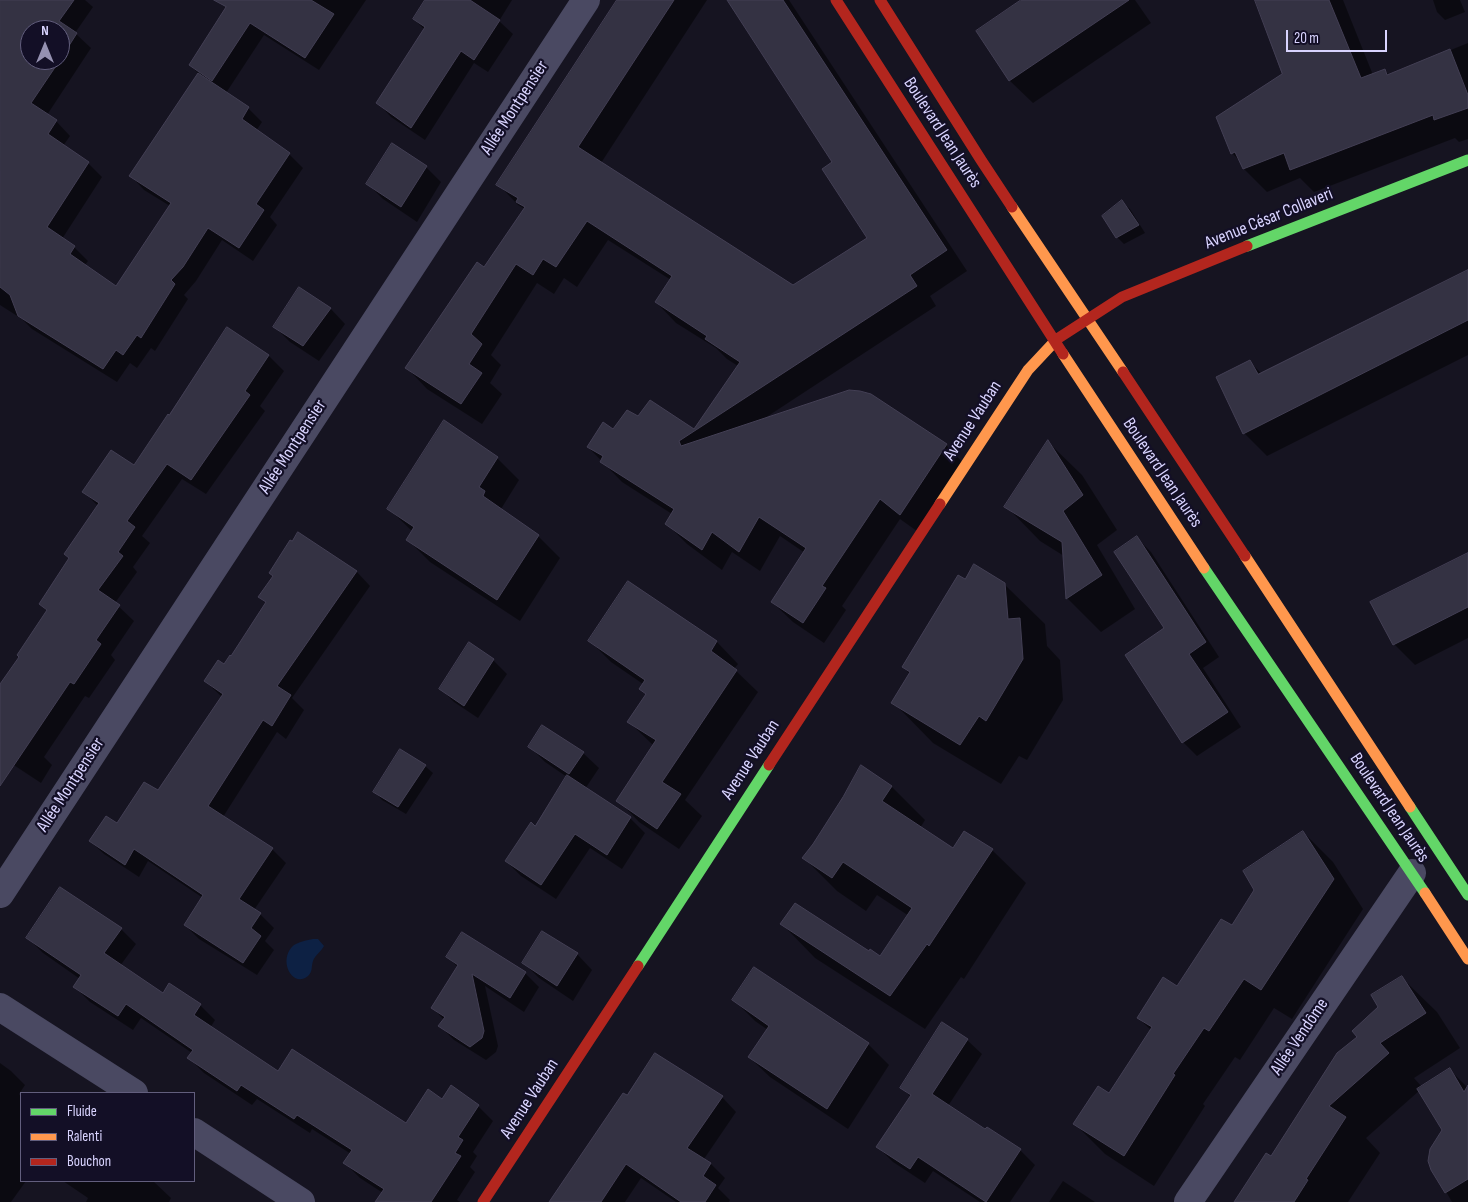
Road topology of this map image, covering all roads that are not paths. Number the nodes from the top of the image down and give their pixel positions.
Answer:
1 (586, 0) edge
2 (836, 0) edge
3 (880, 0) edge
4 (1468, 160) edge
5 (1087, 319) junction
6 (1054, 341) junction
7 (1412, 873) junction
8 (0, 894) edge
9 (1468, 895) edge
10 (1468, 959) edge
11 (0, 1006) edge
12 (132, 1092) edge
13 (195, 1133) edge
14 (302, 1202) edge
15 (484, 1202) edge
16 (1188, 1202) edge

1 - 8 street, Allée Montpensier
2 - 6 main road, Boulevard Jean Jaurès
3 - 5 main road, Boulevard Jean Jaurès
4 - 5 main road, Avenue César Collaveri
5 - 6 main road, Avenue César Collaveri
5 - 9 main road, Boulevard Jean Jaurès
6 - 7 main road, Boulevard Jean Jaurès
6 - 15 main road, Avenue Vauban
7 - 10 main road, Boulevard Jean Jaurès
7 - 16 street, Allée Vendôme
11 - 12 street
13 - 14 street

